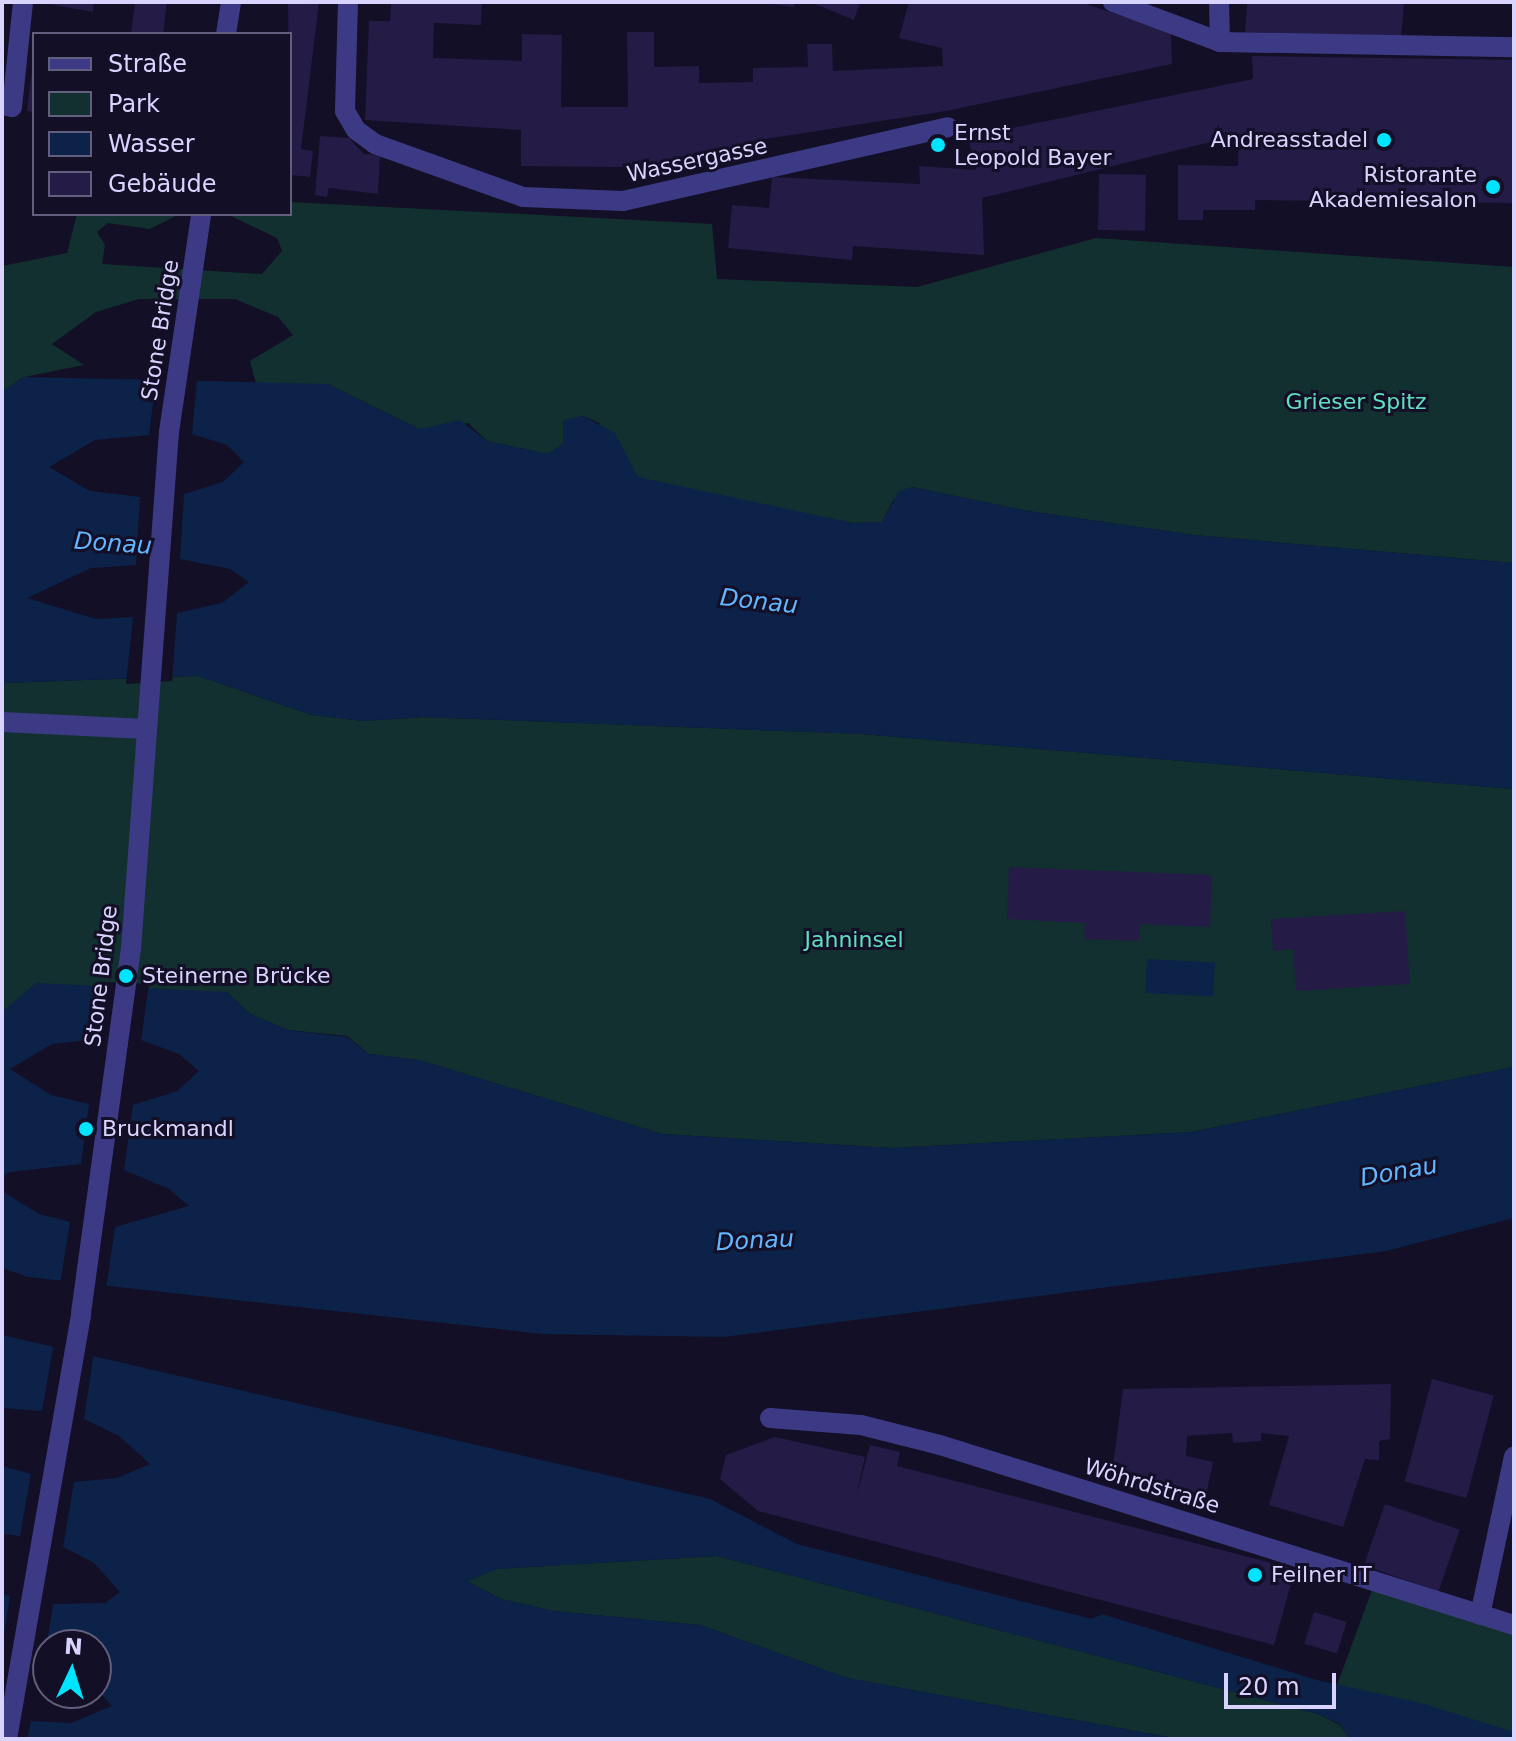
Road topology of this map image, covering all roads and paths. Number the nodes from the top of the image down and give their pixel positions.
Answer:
1 (23, 2) edge
2 (231, 2) edge
3 (348, 2) edge
4 (1113, 2) edge
5 (1219, 2) edge
6 (226, 32) edge
7 (1220, 42) junction
8 (27, 46) edge
9 (1514, 47) edge
10 (7, 106) edge
11 (948, 127) dead end
12 (201, 216) edge
13 (2, 722) edge
14 (146, 729) junction
15 (770, 1418) dead end
16 (1514, 1457) edge
17 (1480, 1615) junction
18 (1514, 1625) edge
19 (7, 1739) edge

1 - 8 street
2 - 6 street
3 - 11 street, Wassergasse
4 - 7 street
5 - 7 street
7 - 9 street
8 - 10 street
12 - 14 street, Stone Bridge
13 - 14 street
14 - 19 street, Stone Bridge
15 - 17 street, Wöhrdstraße
16 - 17 street
17 - 18 street, Wöhrdstraße

